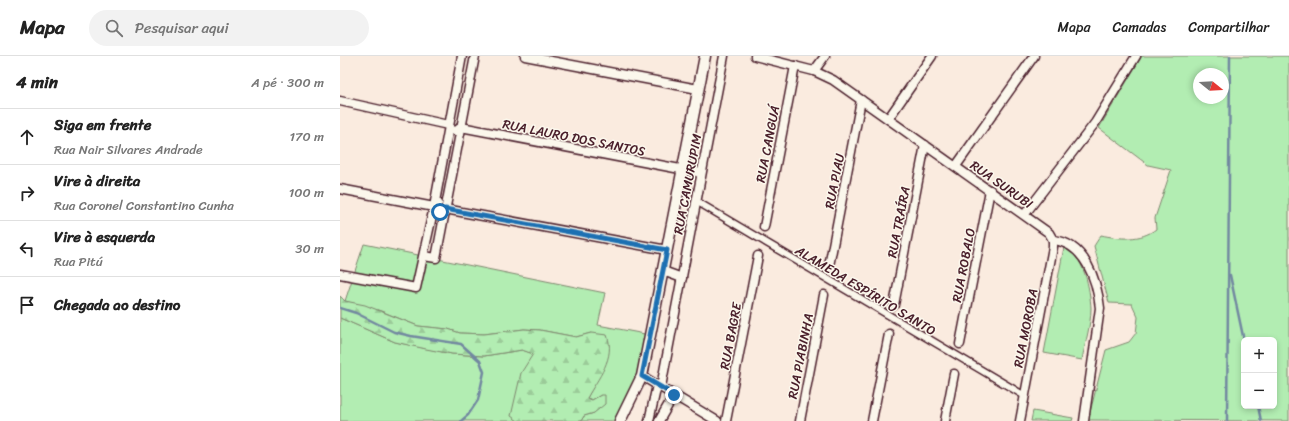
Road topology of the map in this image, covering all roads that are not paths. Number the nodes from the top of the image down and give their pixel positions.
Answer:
1 (462, 56) edge
2 (475, 56) edge
3 (526, 56) edge
4 (705, 56) edge
5 (724, 56) edge
6 (755, 56) edge
7 (825, 56) edge
8 (932, 56) edge
9 (1034, 56) edge
10 (1136, 56) edge
11 (795, 66) junction
12 (814, 71) junction
13 (698, 89) junction
14 (861, 100) junction
15 (340, 101) edge
16 (888, 119) junction
17 (448, 125) junction
18 (461, 127) junction
19 (925, 145) junction
20 (956, 166) junction
21 (683, 170) junction
22 (701, 173) junction
23 (340, 189) edge
24 (990, 190) junction
25 (696, 201) junction
26 (434, 207) junction
27 (445, 209) junction
28 (1025, 214) junction
29 (764, 227) dead end
30 (1053, 240) junction
31 (667, 250) junction
32 (424, 256) junction
33 (758, 256) dead end
34 (829, 266) dead end
35 (663, 271) junction
36 (340, 274) edge
37 (682, 278) junction
38 (824, 295) dead end
39 (894, 305) dead end
40 (889, 334) dead end
41 (960, 344) dead end
42 (954, 374) dead end
43 (642, 376) junction
44 (659, 386) junction
45 (674, 395) junction
46 (1025, 396) junction
47 (620, 421) edge
48 (649, 421) edge
49 (659, 421) edge
50 (717, 421) edge
51 (726, 421) edge
52 (800, 421) edge
53 (872, 421) edge
54 (945, 421) edge
55 (1020, 421) edge
56 (1084, 421) edge

1 - 17 street
2 - 18 street
3 - 13 street
4 - 13 street
5 - 22 street, RUA CAMURUPIM
6 - 11 street, RUA SURUBI
7 - 12 street
8 - 16 street
9 - 20 street
10 - 28 street
11 - 12 street, RUA SURUBI
11 - 29 street, RUA CANGUÁ
12 - 14 street, RUA SURUBI
13 - 21 street
14 - 16 street, RUA SURUBI
14 - 34 street, RUA PIAU
15 - 17 street, RUA LAURO DOS SANTOS
16 - 19 street, RUA SURUBI
17 - 18 street, RUA LAURO DOS SANTOS
17 - 26 street
18 - 21 street, RUA LAURO DOS SANTOS
18 - 27 street
19 - 20 street, RUA SURUBI
19 - 39 street, RUA TRAÍRA
20 - 24 street, RUA SURUBI
21 - 22 street, RUA LAURO DOS SANTOS
21 - 31 street
22 - 25 street, RUA CAMURUPIM
23 - 26 street
24 - 28 street, RUA SURUBI
24 - 41 street, RUA ROBALO
25 - 37 street, RUA CAMURUPIM
25 - 46 street, ALAMEDA ESPÍRITO SANTO
26 - 27 street
26 - 32 street
27 - 31 street
27 - 32 street
28 - 30 street, RUA SURUBI
30 - 46 street, RUA MOROBA
30 - 56 street
31 - 35 street
32 - 36 street
33 - 51 street, RUA BAGRE
35 - 37 street
35 - 43 street
37 - 44 street, RUA CAMURUPIM
38 - 52 street, RUA PIABINHA
40 - 53 street
42 - 54 street
43 - 44 street
43 - 47 street
44 - 45 street
44 - 48 street, RUA CAMURUPIM
45 - 49 street
45 - 50 street
46 - 55 street, RUA MOROBA

